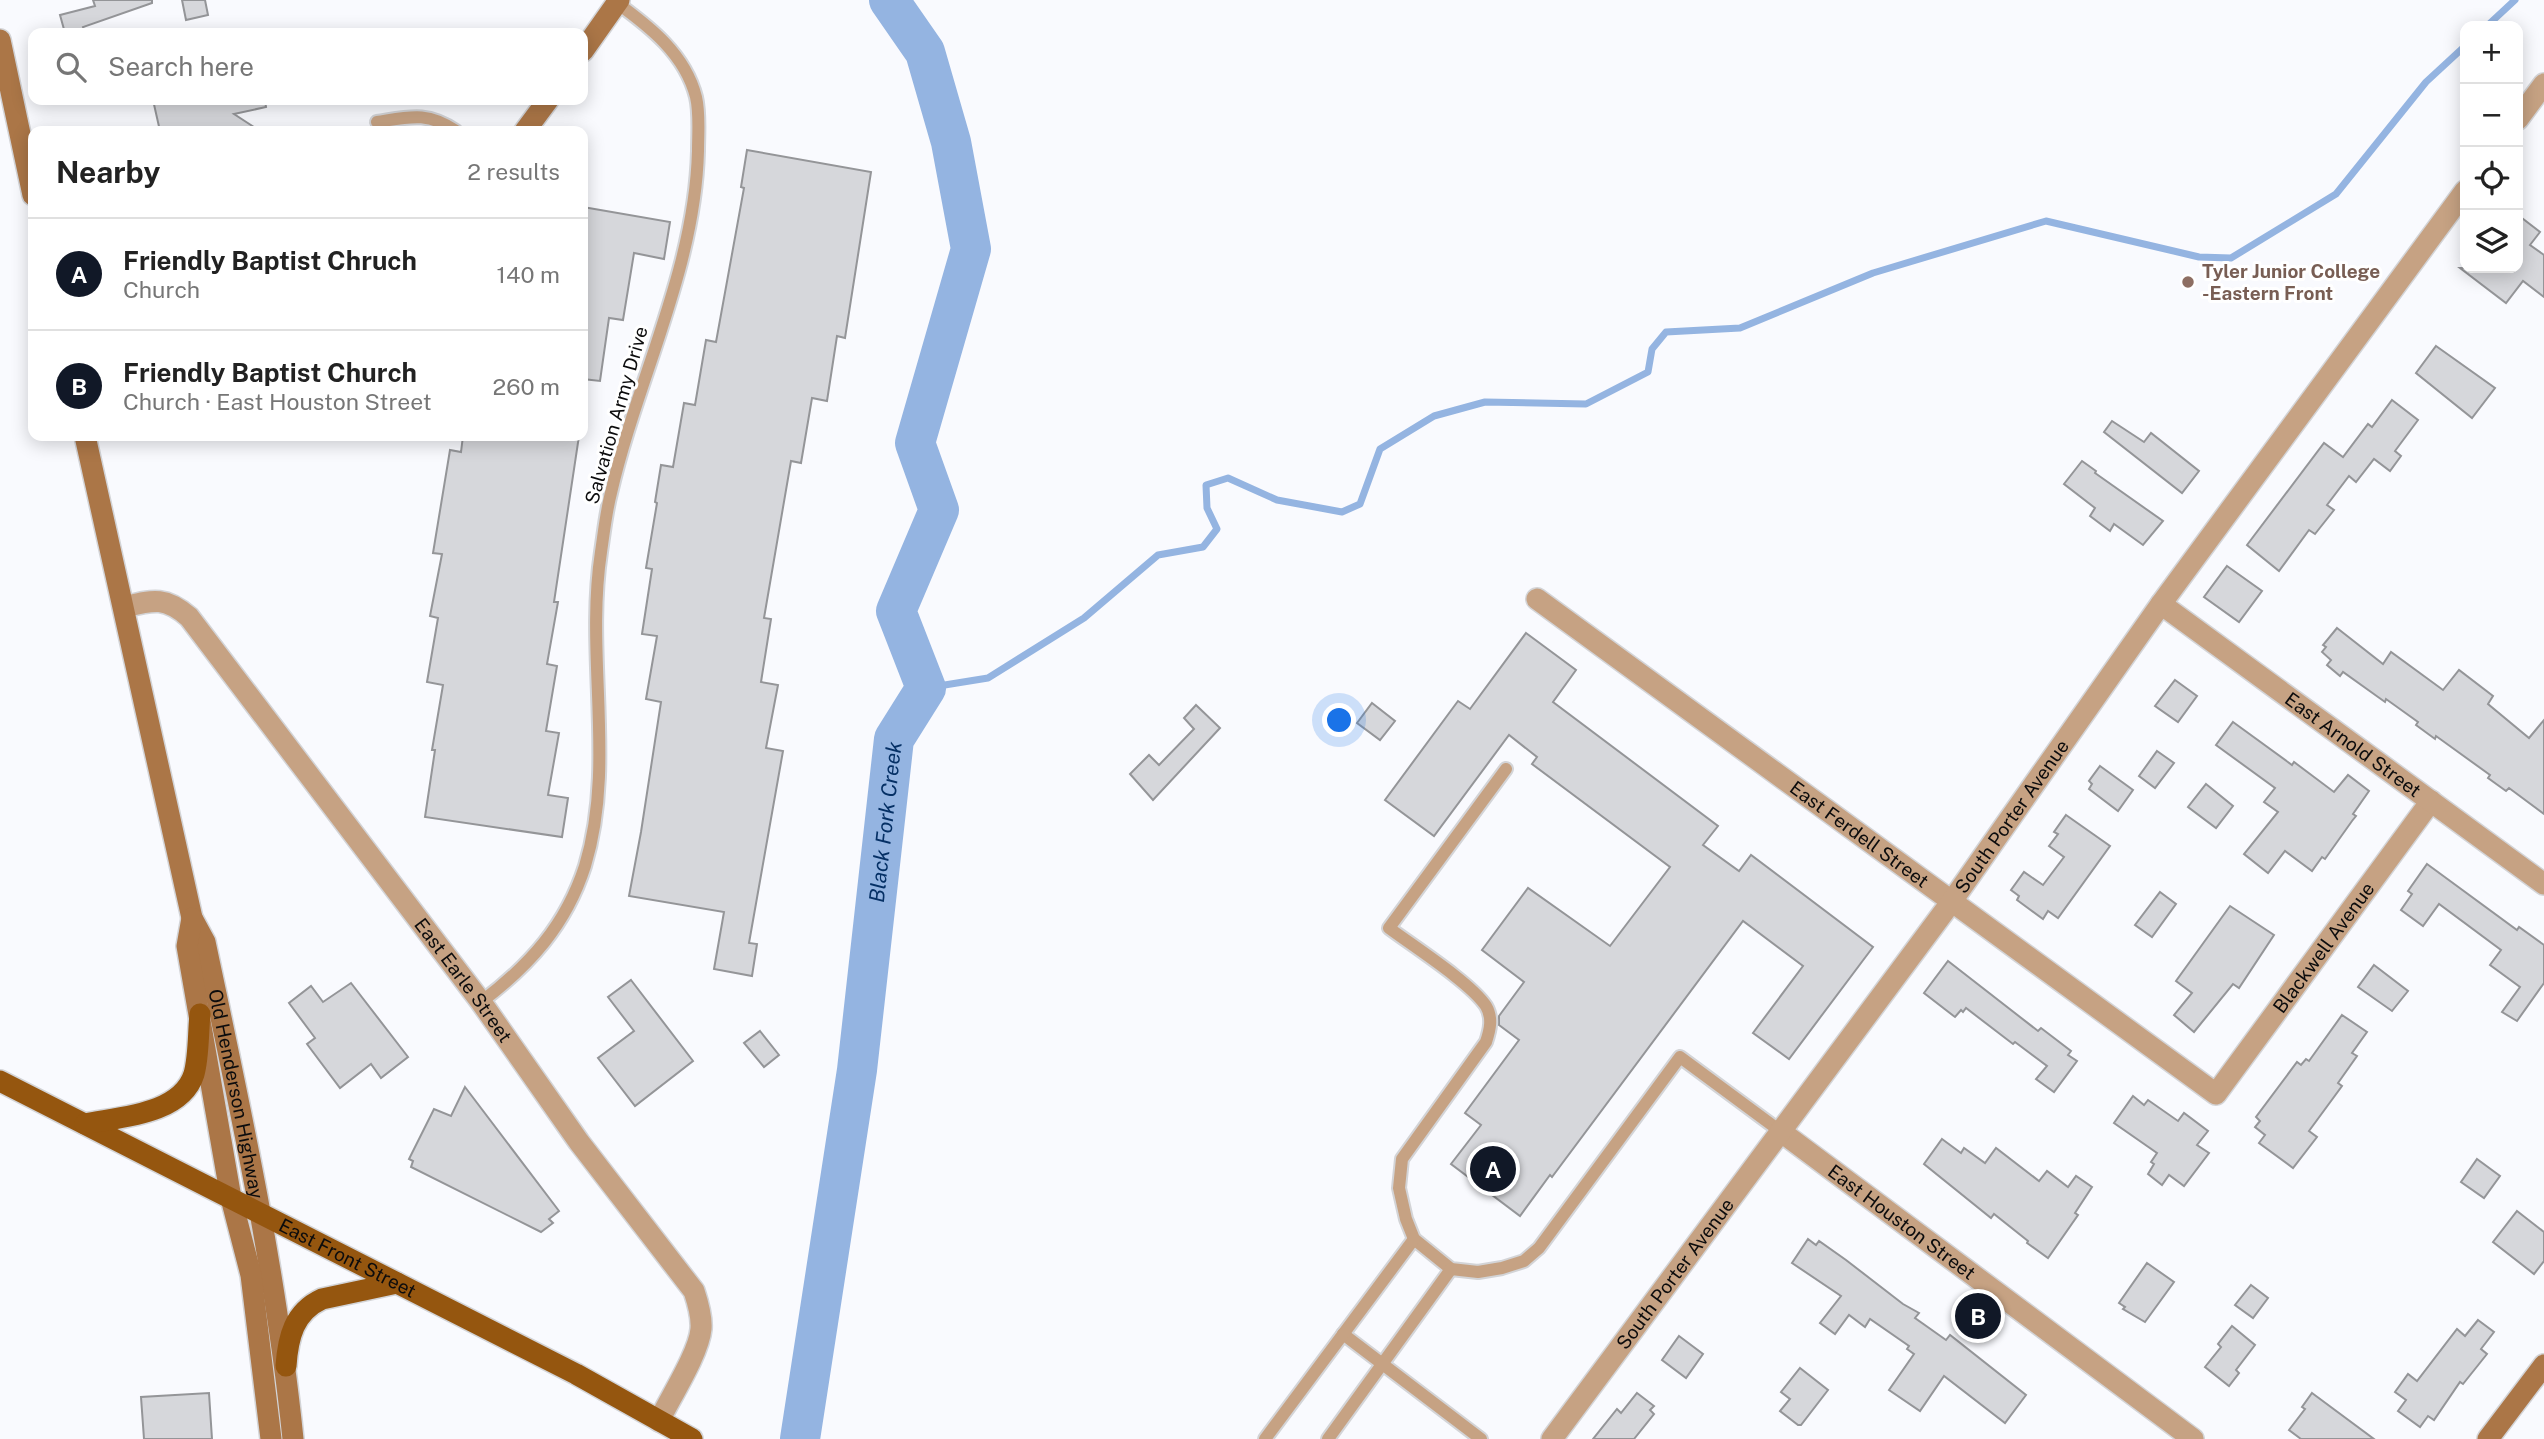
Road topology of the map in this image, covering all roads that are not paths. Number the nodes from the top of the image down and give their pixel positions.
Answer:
1 (618, 2) edge
2 (0, 40) edge
3 (588, 44) edge
4 (2544, 84) edge
5 (544, 105) edge
6 (2523, 112) edge
7 (377, 122) dead end
8 (448, 126) edge
9 (529, 126) edge
10 (28, 172) edge
11 (2460, 198) edge
12 (86, 441) edge
13 (1537, 600) dead end
14 (2161, 604) junction
15 (124, 607) junction
16 (1506, 769) dead end
17 (2431, 801) junction
18 (2544, 884) edge
19 (1952, 901) junction
20 (192, 918) junction
21 (481, 1002) junction
22 (200, 1014) junction
23 (0, 1081) edge
24 (2216, 1094) joint
25 (85, 1124) junction
26 (1780, 1131) junction
27 (231, 1198) junction
28 (262, 1215) junction
29 (1414, 1239) junction
30 (1451, 1269) junction
31 (397, 1283) junction
32 (1343, 1334) junction
33 (1383, 1364) junction
34 (2544, 1365) edge
35 (286, 1366) junction
36 (659, 1421) junction
37 (271, 1439) edge
38 (293, 1439) edge
39 (692, 1439) edge
40 (1265, 1439) edge
41 (1328, 1439) edge
42 (1481, 1439) edge
43 (1552, 1439) edge
44 (2193, 1439) edge
45 (2488, 1439) edge

1 - 3 main road
1 - 21 lane, Salvation Army Drive
2 - 10 main road
4 - 6 street
5 - 9 main road
7 - 8 lane
11 - 14 street, South Porter Avenue
12 - 15 main road, Old Henderson Highway
13 - 19 street, East Ferdell Street
14 - 17 street, East Arnold Street
14 - 19 street, South Porter Avenue
15 - 20 main road, Old Henderson Highway
15 - 21 street, East Earle Street
16 - 29 lane
17 - 18 street, East Arnold Street
17 - 24 street, Blackwell Avenue
19 - 24 street, East Ferdell Street
19 - 26 street, South Porter Avenue
20 - 22 main road, Old Henderson Highway
20 - 28 main road, Old Henderson Highway
21 - 36 street, East Earle Street
22 - 25 main road
22 - 27 main road, Old Henderson Highway
23 - 25 main road, East Front Street
25 - 27 main road, East Front Street
26 - 30 lane
26 - 43 street, South Porter Avenue
26 - 44 street, East Houston Street
27 - 28 main road, East Front Street
27 - 37 main road, Old Henderson Highway
28 - 31 main road, East Front Street
28 - 35 main road, Old Henderson Highway
29 - 30 lane
29 - 32 lane
30 - 33 lane
31 - 35 main road
31 - 36 main road, East Front Street
32 - 33 lane
32 - 40 lane
33 - 41 lane
33 - 42 lane
34 - 45 main road
35 - 38 main road, Old Henderson Highway
36 - 39 main road, East Front Street

